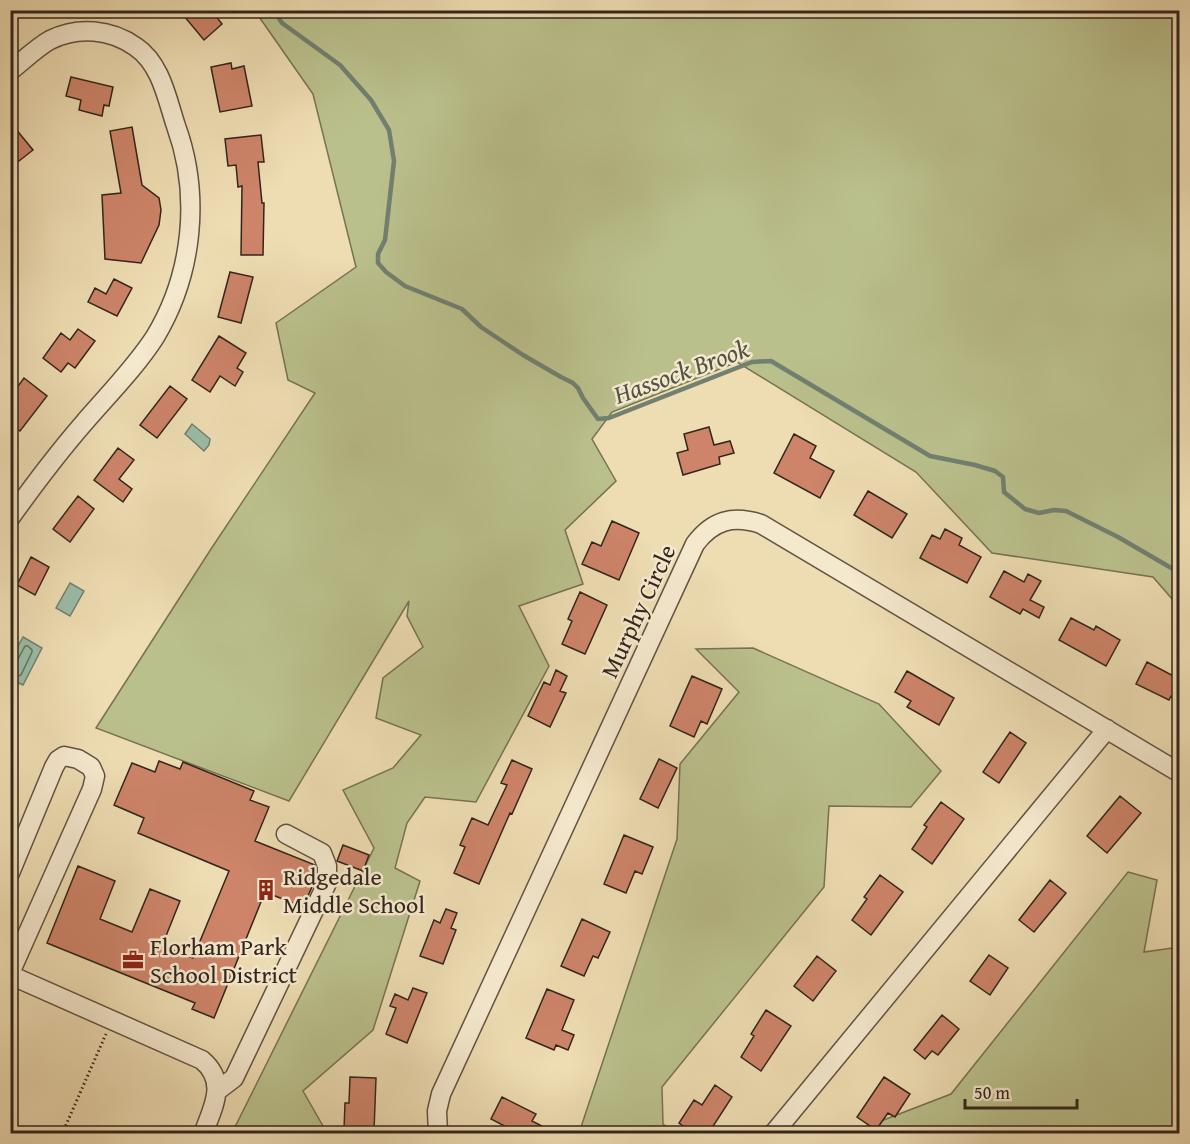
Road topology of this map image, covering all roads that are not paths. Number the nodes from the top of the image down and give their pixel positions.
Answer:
1 (10, 71) edge
2 (10, 518) edge
3 (1107, 729) junction
4 (1179, 773) edge
5 (286, 834) dead end
6 (10, 873) edge
7 (10, 974) edge
8 (217, 1091) junction
9 (203, 1134) edge
10 (438, 1134) edge
11 (773, 1134) edge

1 - 2 street
3 - 4 street, Murphy Circle
3 - 10 street, Murphy Circle
3 - 11 street
5 - 8 street
6 - 7 street
7 - 8 street
8 - 9 street

